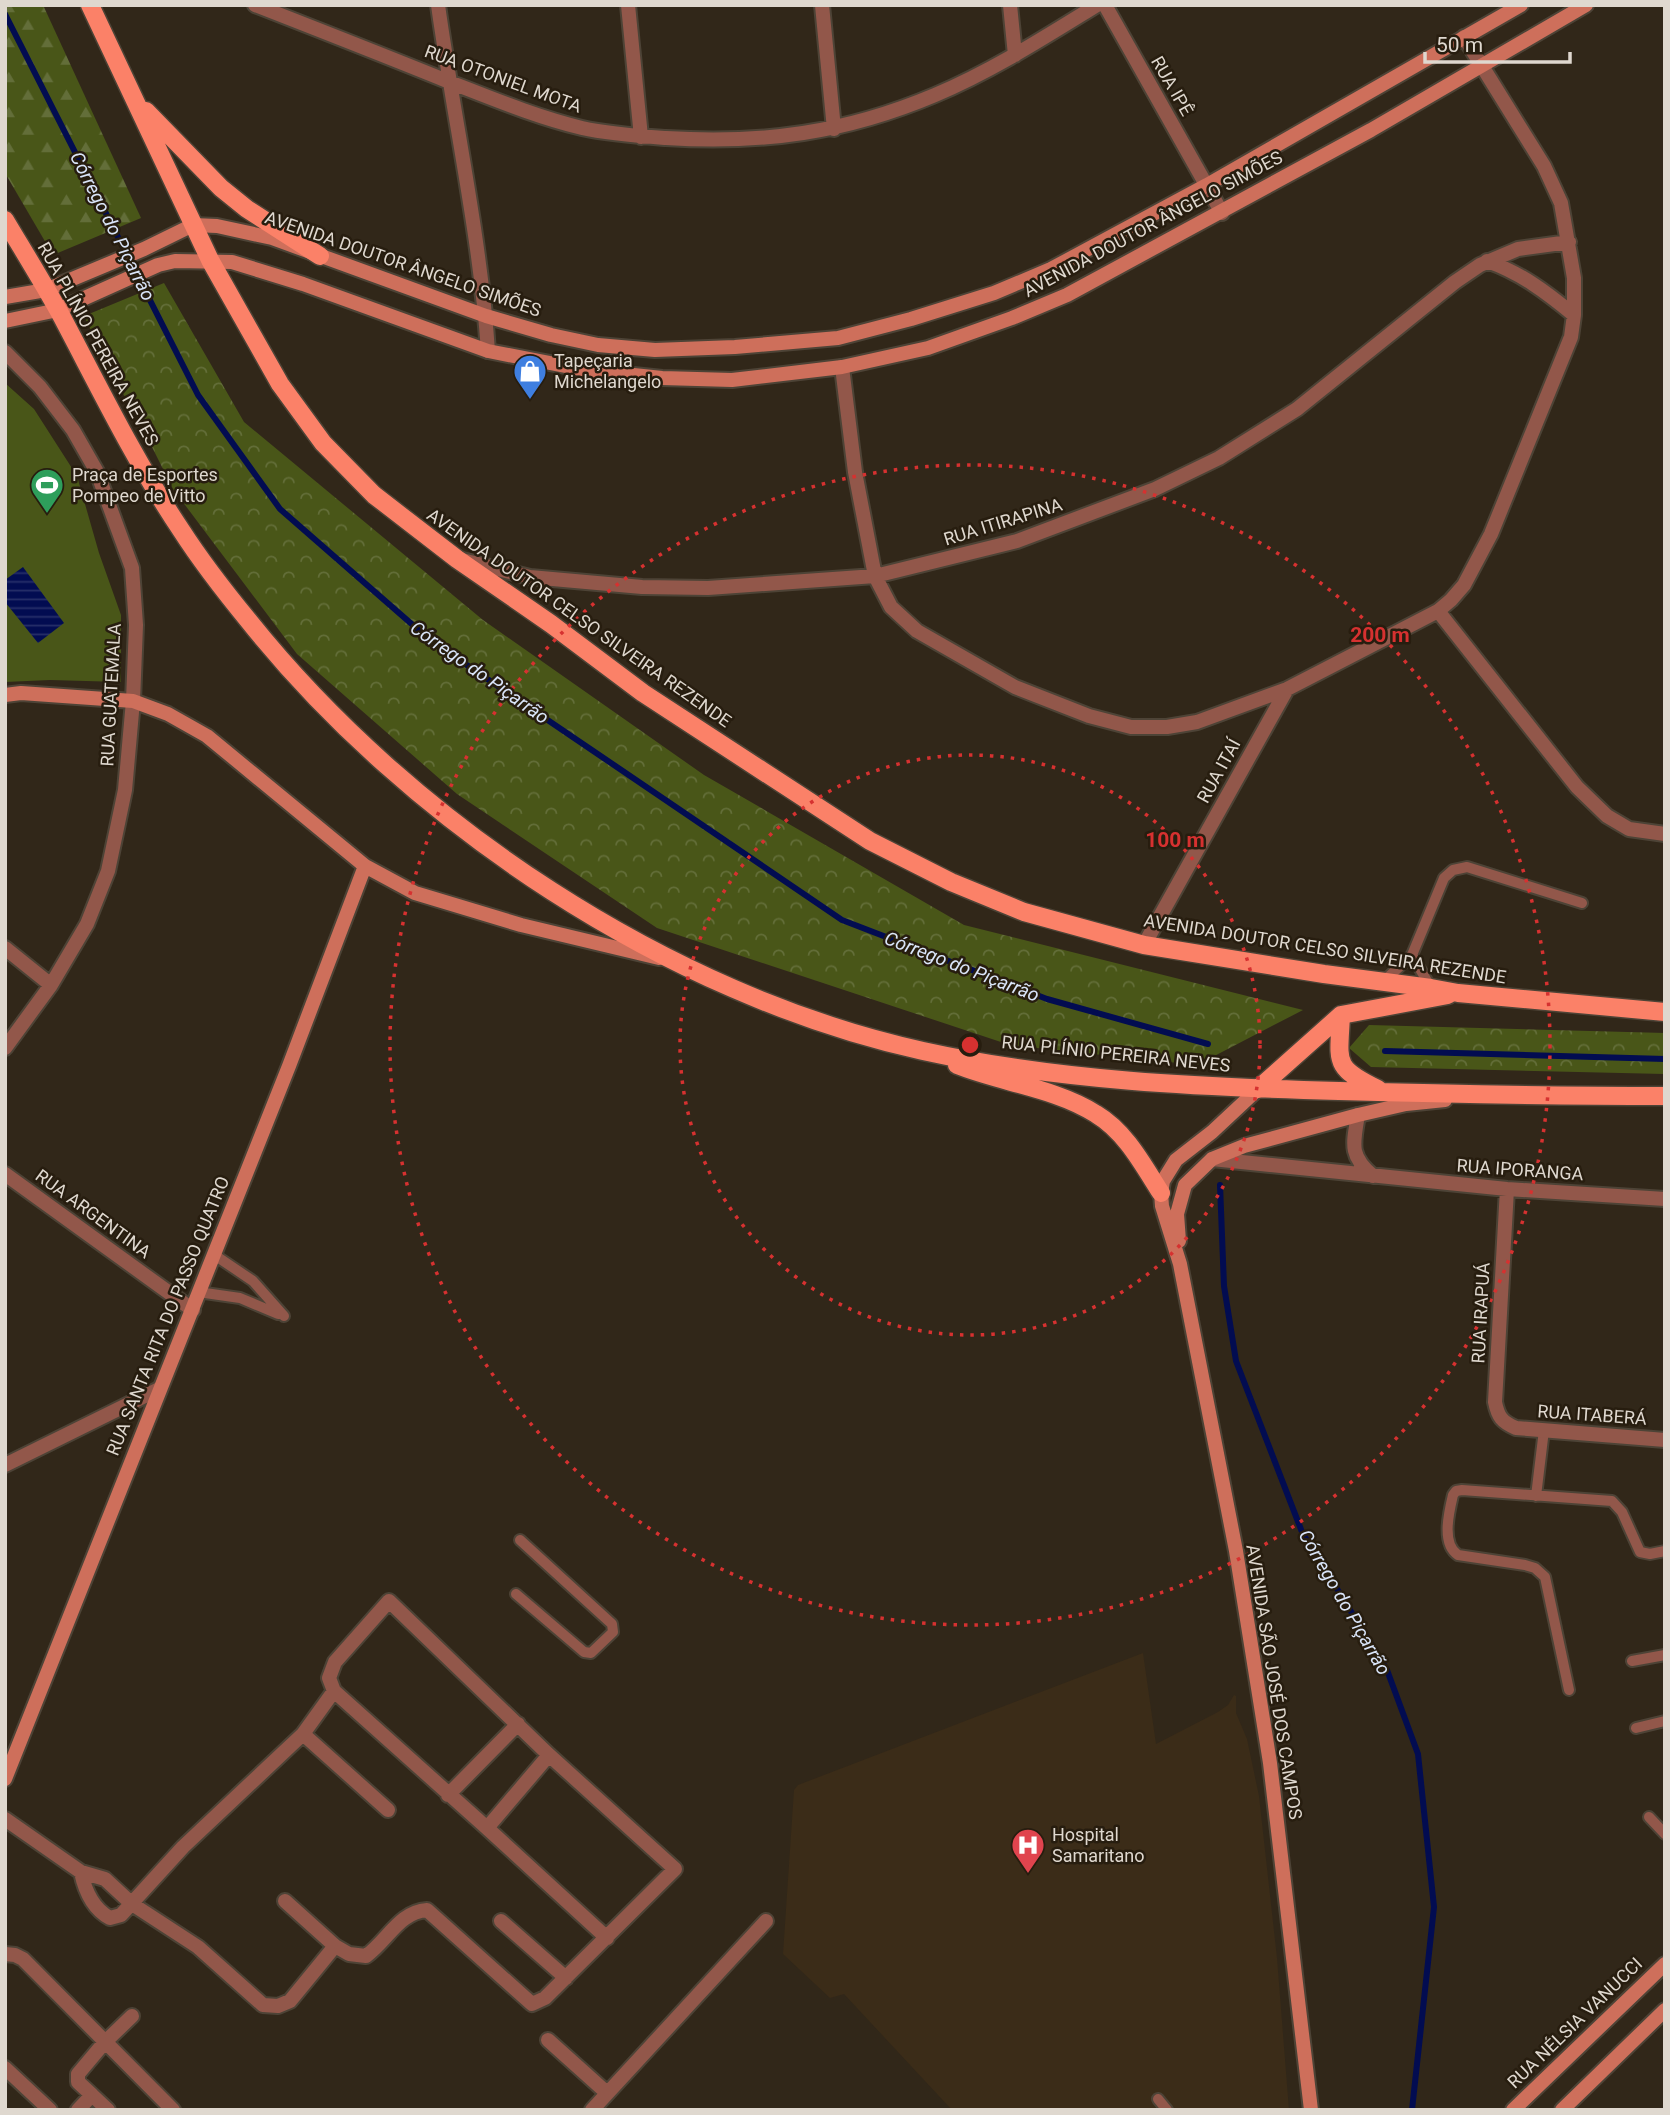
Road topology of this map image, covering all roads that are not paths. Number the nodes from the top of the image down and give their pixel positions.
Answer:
1 (90, 5) edge
2 (255, 5) edge
3 (438, 5) edge
4 (628, 5) edge
5 (822, 5) edge
6 (1010, 5) edge
7 (1097, 5) edge
8 (1105, 5) edge
9 (1521, 5) edge
10 (1586, 5) edge
11 (1464, 37) junction
12 (1015, 55) junction
13 (1481, 66) junction
14 (449, 81) junction
15 (138, 103) junction
16 (834, 129) junction
17 (641, 137) junction
18 (1207, 185) junction
19 (1222, 212) junction
20 (5, 220) edge
21 (193, 225) junction
22 (1569, 242) junction
23 (320, 256) junction
24 (210, 260) junction
25 (1487, 261) junction
26 (46, 290) junction
27 (5, 296) edge
28 (58, 310) junction
29 (1574, 315) junction
30 (486, 316) junction
31 (5, 321) edge
32 (488, 351) junction
33 (5, 352) edge
34 (842, 367) junction
35 (457, 559) junction
36 (875, 576) junction
37 (1438, 611) junction
38 (1287, 689) junction
39 (5, 695) edge
40 (133, 701) junction
41 (1665, 834) edge
42 (365, 866) junction
43 (1582, 903) dead end
44 (1144, 945) junction
45 (5, 948) edge
46 (1412, 956) junction
47 (674, 962) junction
48 (1383, 982) junction
49 (51, 985) junction
50 (1432, 988) junction
51 (1458, 993) junction
52 (1665, 1012) edge
53 (1341, 1015) junction
54 (5, 1048) edge
55 (922, 1051) junction
56 (1258, 1089) junction
57 (1384, 1092) junction
58 (1486, 1095) junction
59 (1665, 1096) edge
60 (1358, 1115) junction
61 (1212, 1159) junction
62 (5, 1174) edge
63 (1373, 1177) junction
64 (1507, 1189) junction
65 (1161, 1194) junction
66 (1665, 1199) edge
67 (214, 1254) junction
68 (1180, 1264) junction
69 (198, 1292) junction
70 (193, 1310) junction
71 (159, 1389) junction
72 (1516, 1428) joint
73 (1544, 1430) junction
74 (1665, 1440) edge
75 (5, 1465) edge
76 (1536, 1496) junction
77 (520, 1539) dead end
78 (1665, 1551) edge
79 (516, 1594) dead end
80 (1665, 1655) edge
81 (1632, 1661) dead end
82 (1569, 1690) dead end
83 (334, 1691) junction
84 (1665, 1721) edge
85 (517, 1724) junction
86 (1636, 1728) dead end
87 (303, 1734) junction
88 (549, 1755) junction
89 (5, 1779) edge
90 (448, 1795) junction
91 (388, 1810) dead end
92 (1649, 1816) dead end
93 (5, 1819) edge
94 (487, 1828) junction
95 (1665, 1834) edge
96 (81, 1872) junction
97 (285, 1901) dead end
98 (132, 1903) junction
99 (501, 1921) dead end
100 (766, 1921) dead end
101 (607, 1938) junction
102 (335, 1946) junction
103 (5, 1954) edge
104 (1665, 1964) edge
105 (566, 1978) junction
106 (1665, 2010) edge
107 (132, 2016) dead end
108 (548, 2040) dead end
109 (104, 2043) junction
110 (5, 2068) edge
111 (607, 2093) junction
112 (92, 2095) junction
113 (1158, 2099) dead end
114 (50, 2110) edge
115 (78, 2110) edge
116 (108, 2110) edge
117 (173, 2110) edge
118 (592, 2110) edge
119 (1167, 2110) edge
120 (1311, 2110) edge
121 (1513, 2110) edge
122 (1562, 2110) edge

1 - 15 main road, AVENIDA DOUTOR CELSO SILVEIRA REZENDE
2 - 14 street, RUA OTONIEL MOTA
3 - 14 street
4 - 17 street
5 - 16 street
6 - 12 street
7 - 12 street, RUA OTONIEL MOTA
8 - 18 street, RUA IPÊ
9 - 11 main road, AVENIDA DOUTOR ÂNGELO SIMÕES
10 - 13 main road, AVENIDA DOUTOR ÂNGELO SIMÕES
11 - 13 street
11 - 18 main road, AVENIDA DOUTOR ÂNGELO SIMÕES
12 - 16 street, RUA OTONIEL MOTA
13 - 19 main road, AVENIDA DOUTOR ÂNGELO SIMÕES
13 - 22 street
14 - 17 street, RUA OTONIEL MOTA
14 - 30 street
15 - 21 main road, AVENIDA DOUTOR CELSO SILVEIRA REZENDE
15 - 23 main road
16 - 17 street, RUA OTONIEL MOTA
18 - 19 street, RUA IPÊ
18 - 30 main road, AVENIDA DOUTOR ÂNGELO SIMÕES
19 - 34 main road, AVENIDA DOUTOR ÂNGELO SIMÕES
20 - 26 main road, RUA PLÍNIO PEREIRA NEVES
21 - 23 main road, AVENIDA DOUTOR ÂNGELO SIMÕES
21 - 24 main road, AVENIDA DOUTOR CELSO SILVEIRA REZENDE
21 - 26 main road
22 - 25 street, RUA ITIRAPINA
22 - 29 street
23 - 30 main road, AVENIDA DOUTOR ÂNGELO SIMÕES
24 - 28 main road, AVENIDA DOUTOR ÂNGELO SIMÕES
24 - 32 main road, AVENIDA DOUTOR ÂNGELO SIMÕES
24 - 35 main road, AVENIDA DOUTOR CELSO SILVEIRA REZENDE
25 - 29 street
25 - 36 street, RUA ITIRAPINA
26 - 27 main road
26 - 28 main road, RUA PLÍNIO PEREIRA NEVES
28 - 31 main road, AVENIDA DOUTOR ÂNGELO SIMÕES
28 - 47 main road, RUA PLÍNIO PEREIRA NEVES
29 - 37 street
30 - 32 street
32 - 34 main road, AVENIDA DOUTOR ÂNGELO SIMÕES
33 - 40 street, RUA GUATEMALA
34 - 36 street
35 - 36 street, RUA ITIRAPINA
35 - 44 main road, AVENIDA DOUTOR CELSO SILVEIRA REZENDE
36 - 38 street
37 - 38 street
37 - 41 street
38 - 44 street, RUA ITAÍ
39 - 40 main road
40 - 42 main road
40 - 49 street, RUA GUATEMALA
42 - 47 main road
42 - 67 main road, RUA SANTA RITA DO PASSO QUATRO
43 - 46 lane
44 - 48 main road, AVENIDA DOUTOR CELSO SILVEIRA REZENDE
45 - 49 street
46 - 48 lane
46 - 50 lane
47 - 55 main road, RUA PLÍNIO PEREIRA NEVES
48 - 50 main road, AVENIDA DOUTOR CELSO SILVEIRA REZENDE
49 - 54 street, RUA GUATEMALA
50 - 51 main road, AVENIDA DOUTOR CELSO SILVEIRA REZENDE
51 - 52 main road, AVENIDA DOUTOR CELSO SILVEIRA REZENDE
51 - 53 main road
53 - 56 main road
53 - 57 main road
55 - 56 main road, RUA PLÍNIO PEREIRA NEVES
55 - 65 main road
56 - 57 main road, RUA PLÍNIO PEREIRA NEVES
56 - 65 main road
57 - 58 main road, RUA PLÍNIO PEREIRA NEVES
58 - 59 main road, RUA PLÍNIO PEREIRA NEVES
58 - 60 main road, AVENIDA SÃO JOSÉ DOS CAMPOS
60 - 61 main road, AVENIDA SÃO JOSÉ DOS CAMPOS
60 - 63 street
61 - 63 street, RUA IPORANGA
61 - 68 main road, AVENIDA SÃO JOSÉ DOS CAMPOS
62 - 70 street, RUA ARGENTINA
63 - 64 street, RUA IPORANGA
64 - 66 street, RUA IPORANGA
64 - 72 street, RUA IRAPUÁ
65 - 68 main road, AVENIDA SÃO JOSÉ DOS CAMPOS
67 - 69 main road, RUA SANTA RITA DO PASSO QUATRO
67 - 69 lane
68 - 120 main road, AVENIDA SÃO JOSÉ DOS CAMPOS
69 - 70 main road, RUA SANTA RITA DO PASSO QUATRO
70 - 71 main road, RUA SANTA RITA DO PASSO QUATRO
71 - 75 street
71 - 89 main road, RUA SANTA RITA DO PASSO QUATRO
72 - 73 street, RUA ITABERÁ
73 - 74 street, RUA ITABERÁ
73 - 76 lane
76 - 78 lane
76 - 82 lane
77 - 79 lane
80 - 81 lane
83 - 85 street
83 - 87 street
83 - 90 street
84 - 86 lane
85 - 88 street
85 - 90 street
87 - 91 street
87 - 98 street
88 - 94 street
88 - 101 street
90 - 94 street
92 - 95 lane
93 - 96 street
94 - 101 street
96 - 98 street
96 - 98 street
97 - 102 street
98 - 102 street
99 - 105 street
100 - 111 street
101 - 105 street
102 - 105 street
103 - 109 street
104 - 121 main road, RUA NÉLSIA VANUCCI
106 - 122 main road
107 - 109 street
108 - 111 street
109 - 112 street
109 - 117 street
110 - 114 street
111 - 118 street
112 - 115 street
112 - 116 street
113 - 119 lane

